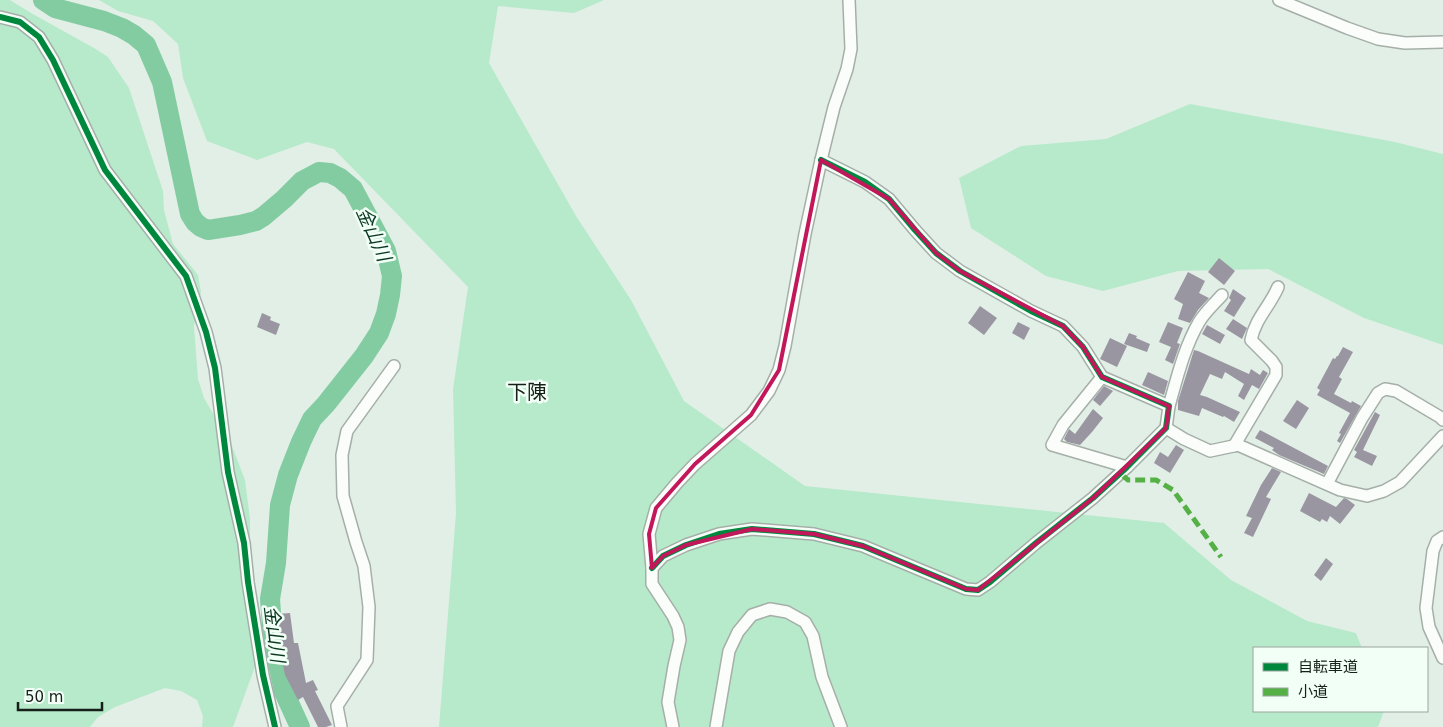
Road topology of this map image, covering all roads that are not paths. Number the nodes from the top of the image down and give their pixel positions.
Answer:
1 (849, 0) edge
2 (1280, 0) edge
3 (0, 17) edge
4 (1443, 42) edge
5 (820, 160) junction
6 (1278, 287) dead end
7 (1222, 295) dead end
8 (394, 366) dead end
9 (1102, 377) junction
10 (1169, 406) junction
11 (1443, 420) edge
12 (1166, 428) junction
13 (1443, 436) edge
14 (1234, 446) junction
15 (1127, 467) junction
16 (1327, 484) junction
17 (1443, 536) edge
18 (652, 568) junction
19 (1443, 658) edge
20 (275, 727) edge
21 (341, 727) edge
22 (673, 727) edge
23 (716, 727) edge
24 (841, 727) edge

1 - 5 street
2 - 4 street
3 - 20 street
5 - 9 street
5 - 18 street
6 - 14 street
7 - 10 street
8 - 21 street
9 - 10 street
9 - 15 street
10 - 12 street
11 - 16 street
12 - 14 street
12 - 15 street
13 - 16 street
14 - 16 street
15 - 18 street
17 - 19 street
18 - 22 street
23 - 24 street

